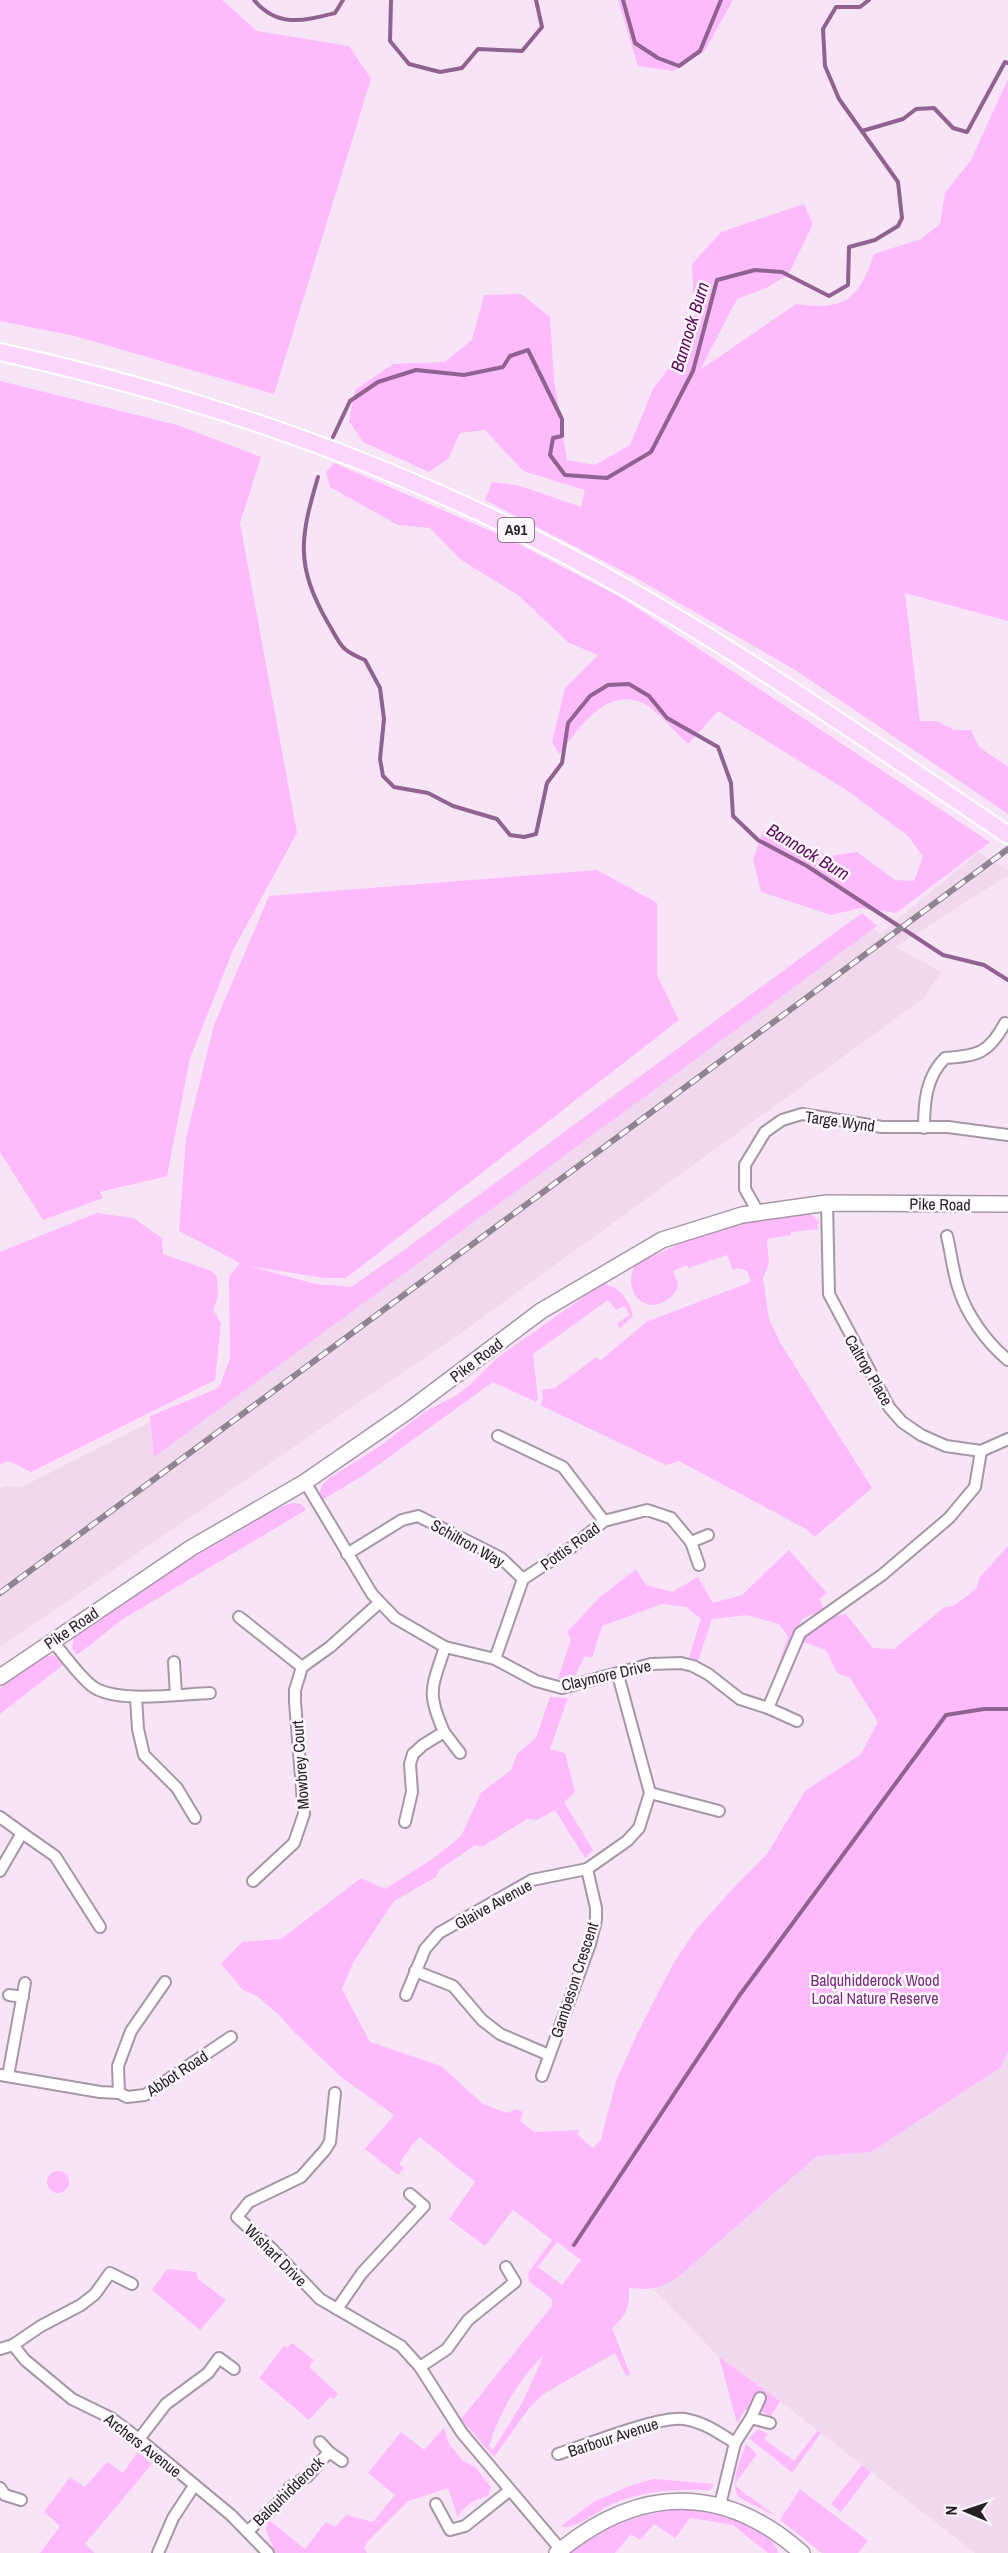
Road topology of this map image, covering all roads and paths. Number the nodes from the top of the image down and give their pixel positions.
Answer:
1 (0, 352) edge
2 (1008, 835) edge
3 (1005, 1023) dead end
4 (924, 1128) junction
5 (1008, 1135) edge
6 (827, 1203) junction
7 (1008, 1204) edge
8 (758, 1212) junction
9 (947, 1236) dead end
10 (1008, 1360) edge
11 (498, 1436) dead end
12 (1008, 1439) edge
13 (981, 1451) junction
14 (305, 1482) junction
15 (604, 1521) junction
16 (708, 1535) dead end
17 (691, 1542) junction
18 (346, 1554) junction
19 (699, 1565) dead end
20 (523, 1579) junction
21 (379, 1603) junction
22 (239, 1617) dead end
23 (52, 1641) junction
24 (445, 1647) junction
25 (495, 1659) junction
26 (174, 1662) dead end
27 (302, 1667) junction
28 (618, 1675) junction
29 (0, 1677) edge
30 (210, 1693) dead end
31 (176, 1695) junction
32 (136, 1697) junction
33 (768, 1708) junction
34 (797, 1721) dead end
35 (444, 1732) junction
36 (460, 1753) dead end
37 (650, 1793) junction
38 (719, 1811) dead end
39 (0, 1817) edge
40 (195, 1818) dead end
41 (405, 1822) dead end
42 (22, 1833) junction
43 (587, 1869) junction
44 (0, 1871) edge
45 (253, 1881) dead end
46 (100, 1928) dead end
47 (415, 1971) junction
48 (165, 1982) dead end
49 (25, 1983) dead end
50 (9, 1995) dead end
51 (406, 1995) dead end
52 (23, 1997) junction
53 (231, 2037) dead end
54 (549, 2055) junction
55 (4, 2076) edge
56 (542, 2076) dead end
57 (119, 2093) junction
58 (335, 2093) dead end
59 (410, 2194) dead end
60 (424, 2206) junction
61 (432, 2213) dead end
62 (506, 2267) dead end
63 (132, 2284) dead end
64 (337, 2309) junction
65 (13, 2344) junction
66 (0, 2349) edge
67 (420, 2367) junction
68 (234, 2369) dead end
69 (760, 2398) dead end
70 (751, 2418) junction
71 (770, 2423) dead end
72 (140, 2439) junction
73 (320, 2442) dead end
74 (735, 2443) junction
75 (329, 2452) junction
76 (558, 2454) dead end
77 (342, 2462) dead end
78 (194, 2486) junction
79 (509, 2491) junction
80 (2, 2495) edge
81 (21, 2500) dead end
82 (436, 2504) dead end
83 (720, 2505) junction
84 (248, 2531) junction
85 (559, 2551) edge
86 (158, 2553) edge
87 (268, 2553) edge
88 (802, 2553) edge

1 - 2 main road, A91
3 - 4 street
4 - 5 street, Targe Wynd
4 - 8 street, Targe Wynd
6 - 7 street, Pike Road
6 - 8 street, Pike Road
6 - 13 street, Caltrop Place
8 - 14 street, Pike Road
9 - 10 street
11 - 15 street
12 - 13 street
13 - 33 street
14 - 18 street, Claymore Drive
14 - 23 street, Pike Road
15 - 17 street, Pottis Road
15 - 20 street, Pottis Road
16 - 17 street
17 - 19 street, Pottis Road
18 - 20 street, Schiltron Way
18 - 21 street, Claymore Drive
20 - 25 street, Pottis Road
21 - 24 street, Claymore Drive
21 - 27 street
22 - 27 street
23 - 29 street, Pike Road
23 - 32 street
24 - 25 street, Claymore Drive
24 - 35 street
25 - 28 street, Claymore Drive
26 - 31 street
27 - 45 street, Mowbrey Court
28 - 33 street, Claymore Drive
28 - 37 street
30 - 31 street
31 - 32 street
32 - 40 street
33 - 34 street, Claymore Drive
35 - 36 street
35 - 41 street
37 - 38 street
37 - 43 street, Glaive Avenue
39 - 42 street
42 - 44 street
42 - 46 street
43 - 47 street, Glaive Avenue
43 - 54 street, Gambeson Crescent
47 - 51 street, Glaive Avenue
47 - 54 street, Gambeson Crescent
48 - 57 street, Abbot Road
49 - 52 street, Abbot Road
50 - 52 street
52 - 55 street, Abbot Road
53 - 57 street, Abbot Road
54 - 56 street, Gambeson Crescent
55 - 57 street, Abbot Road
58 - 64 street, Wishart Drive
59 - 60 street
60 - 61 street
60 - 64 street
62 - 67 street
63 - 65 street
64 - 67 street, Wishart Drive
65 - 66 street
65 - 72 street, Archers Avenue
67 - 79 street, Wishart Drive
68 - 72 street
69 - 70 street
70 - 71 street
70 - 74 street
72 - 78 street, Archers Avenue
73 - 75 street, Balquhidderock
74 - 76 street, Barbour Avenue
74 - 83 street
75 - 77 street, Balquhidderock
75 - 84 street, Balquhidderock
78 - 84 street, Archers Avenue
78 - 86 street
79 - 82 street
79 - 85 street, Wishart Drive
80 - 81 street
83 - 85 street
83 - 88 street
84 - 87 street, Archers Avenue

